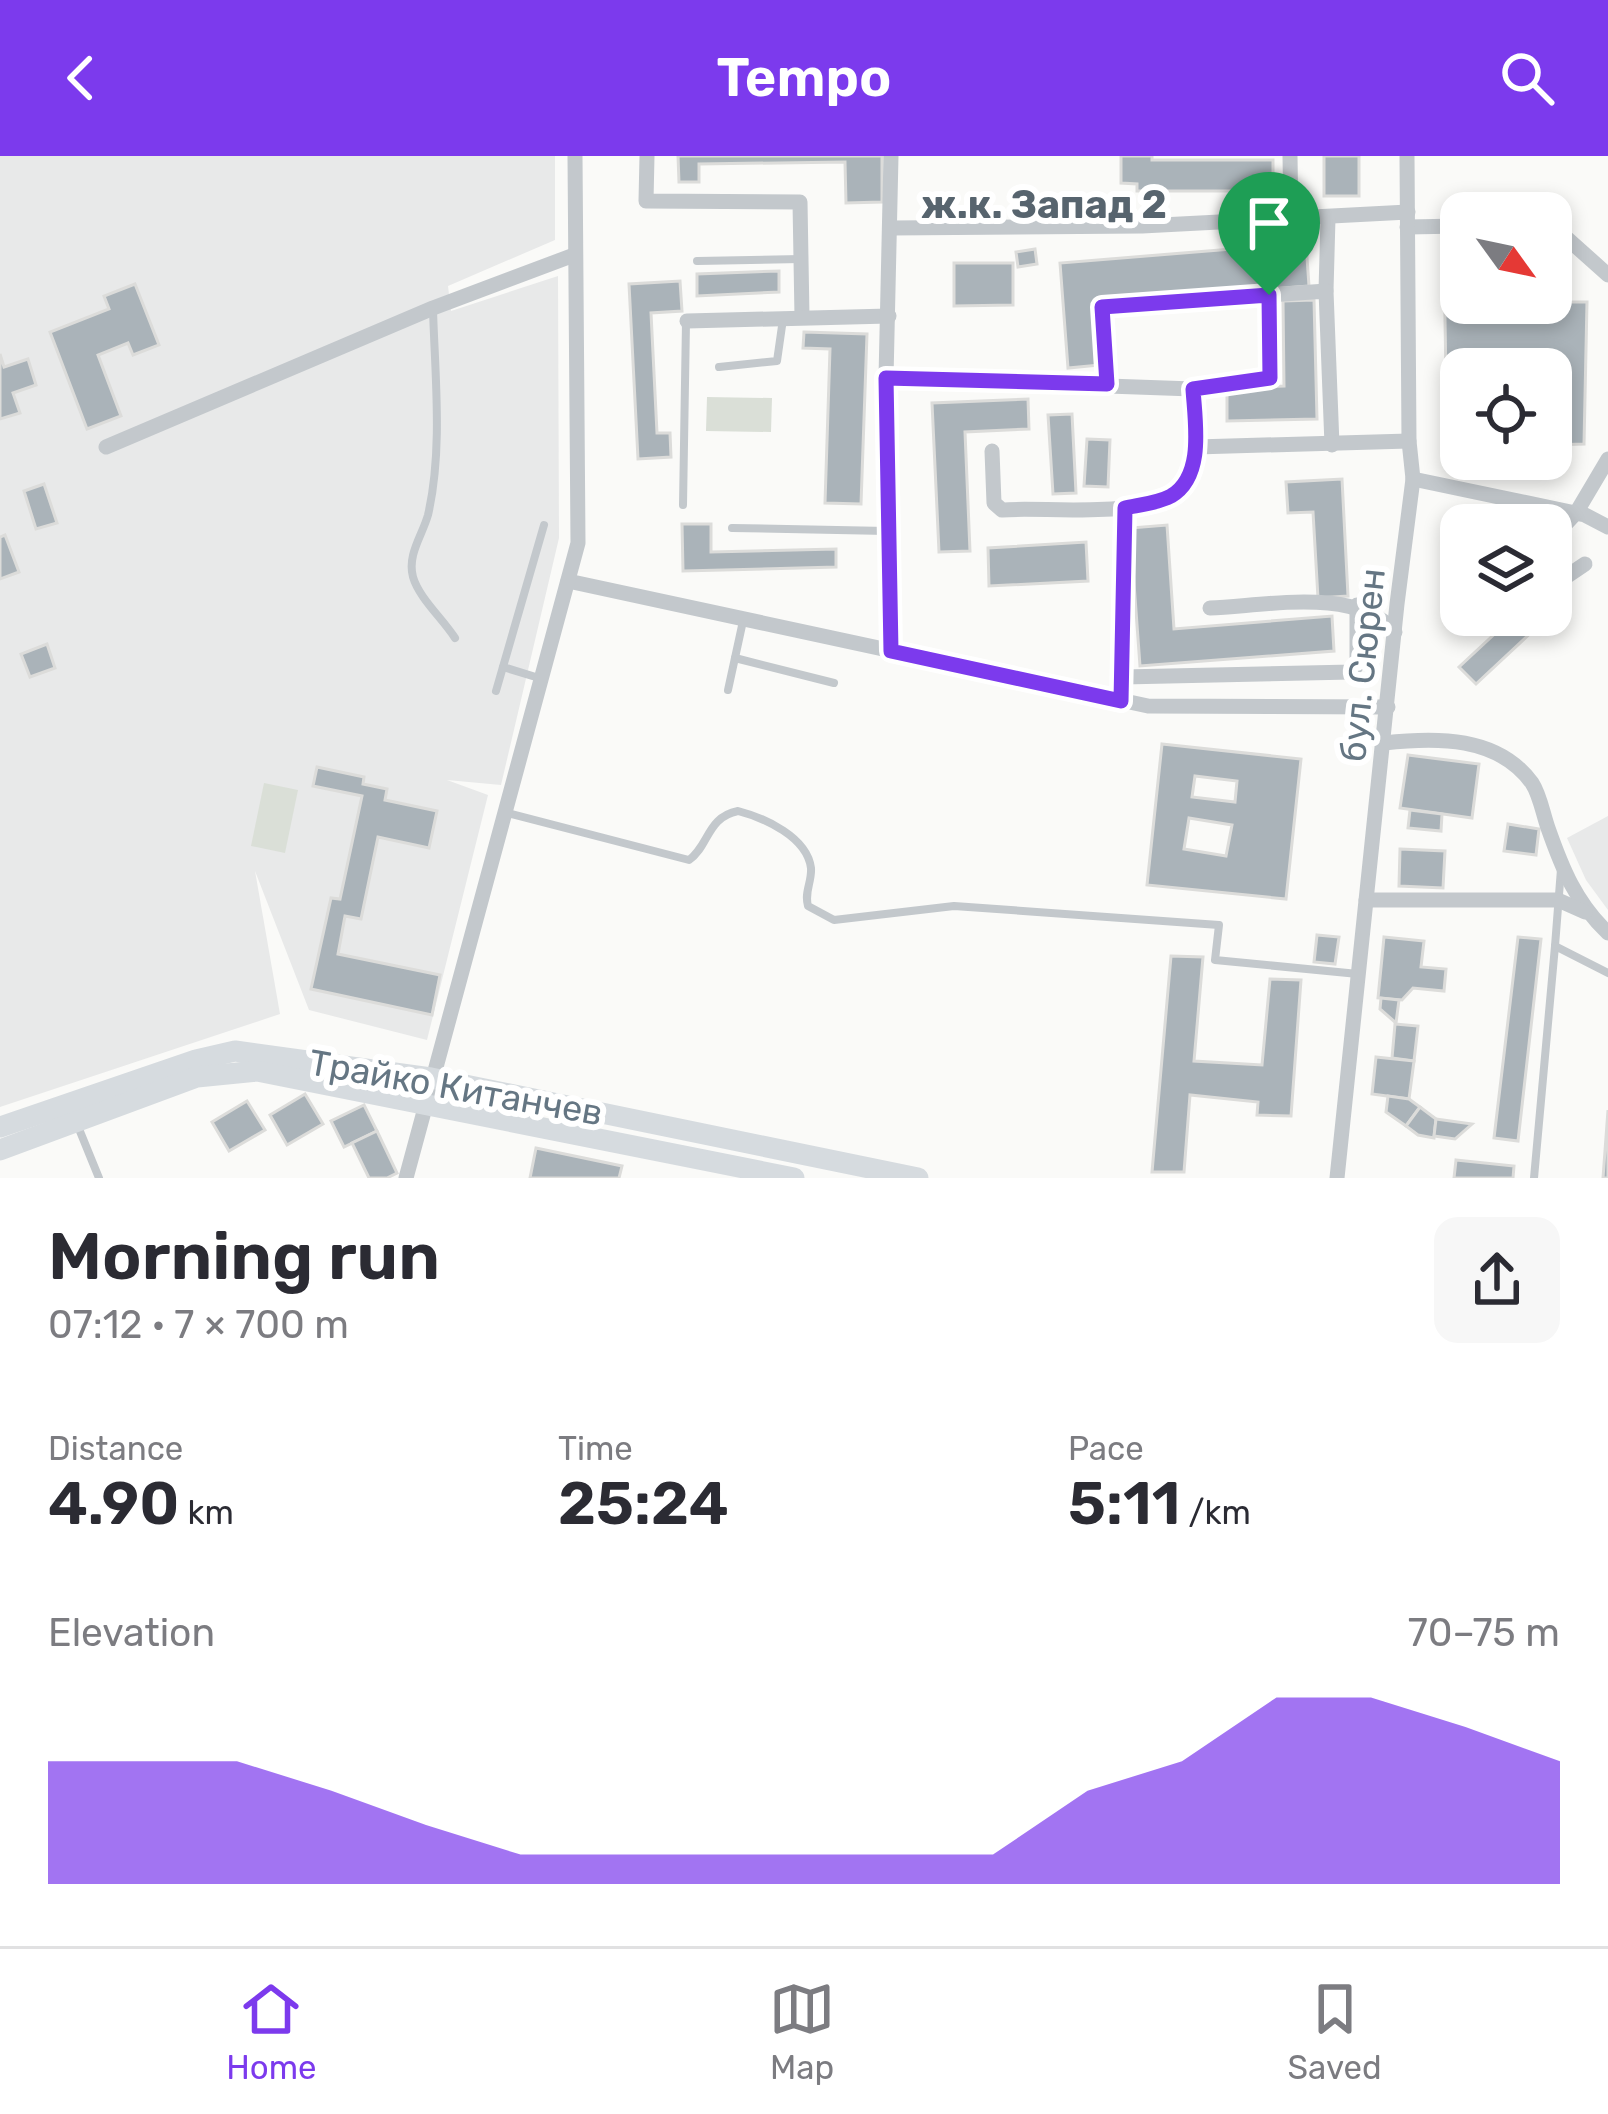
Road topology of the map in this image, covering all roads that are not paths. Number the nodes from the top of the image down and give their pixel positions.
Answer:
1 (575, 156) edge
2 (647, 156) edge
3 (892, 156) edge
4 (1290, 156) edge
5 (1407, 156) edge
6 (1328, 218) junction
7 (1407, 219) junction
8 (1291, 220) junction
9 (1440, 223) edge
10 (892, 228) junction
11 (1572, 243) edge
12 (574, 255) junction
13 (803, 259) junction
14 (697, 261) dead end
15 (1608, 275) edge
16 (1326, 290) junction
17 (1269, 295) junction
18 (433, 308) junction
19 (889, 316) junction
20 (783, 317) junction
21 (802, 317) junction
22 (686, 321) joint
23 (719, 367) dead end
24 (886, 378) junction
25 (1107, 384) junction
26 (1193, 389) junction
27 (1408, 441) junction
28 (1332, 445) junction
29 (1196, 447) junction
30 (106, 448) dead end
31 (992, 452) dead end
32 (1608, 459) edge
33 (1414, 479) junction
34 (683, 505) dead end
35 (1125, 508) junction
36 (1576, 513) junction
37 (1572, 517) edge
38 (544, 526) dead end
39 (1608, 527) edge
40 (732, 528) dead end
41 (889, 531) junction
42 (1585, 564) dead end
43 (1572, 573) edge
44 (568, 581) junction
45 (1357, 605) junction
46 (1210, 608) dead end
47 (744, 617) junction
48 (1395, 632) junction
49 (455, 638) dead end
50 (891, 651) junction
51 (735, 658) junction
52 (503, 668) junction
53 (1123, 677) junction
54 (539, 678) junction
55 (834, 683) dead end
56 (728, 690) dead end
57 (496, 691) dead end
58 (1121, 701) junction
59 (1388, 707) junction
60 (1384, 743) junction
61 (503, 811) junction
62 (1561, 866) junction
63 (1366, 900) junction
64 (1558, 900) junction
65 (1585, 912) junction
66 (1608, 933) edge
67 (1555, 946) junction
68 (1608, 973) edge
69 (1358, 974) junction
70 (431, 1078) junction
71 (425, 1102) junction
72 (76, 1122) junction
73 (0, 1126) edge
74 (0, 1150) edge
75 (99, 1178) edge
76 (406, 1178) edge
77 (794, 1178) edge
78 (918, 1178) edge
79 (1337, 1178) edge
80 (1534, 1178) edge

1 - 12 street
2 - 13 street
3 - 10 street
4 - 8 street
5 - 7 street, бул. Сюрен
6 - 7 street
6 - 8 street
6 - 16 street
7 - 9 street
7 - 27 street, бул. Сюрен
8 - 10 street
10 - 19 street
11 - 15 street
12 - 18 street
12 - 44 street
13 - 14 lane
13 - 21 street
16 - 17 street
16 - 28 street
17 - 25 street
17 - 26 street
18 - 30 street
18 - 49 lane
19 - 21 street
19 - 24 street
20 - 21 street
20 - 22 street
20 - 23 lane
22 - 34 lane
24 - 25 street
24 - 41 street
25 - 26 street
26 - 29 street
27 - 28 street
27 - 33 street, бул. Сюрен
28 - 29 street
29 - 35 street
31 - 35 street
32 - 36 street
33 - 36 street
33 - 48 street, бул. Сюрен
35 - 53 street
36 - 37 street
36 - 39 street
38 - 52 lane
40 - 41 lane
41 - 50 street
42 - 43 street
44 - 47 street
44 - 54 street
45 - 46 street
45 - 48 street
45 - 53 street
47 - 50 street
47 - 51 lane
48 - 59 street, бул. Сюрен
50 - 58 street
51 - 55 lane
51 - 56 lane
52 - 54 lane
52 - 57 lane
53 - 58 street
54 - 61 street
58 - 59 street
59 - 60 street, бул. Сюрен
60 - 62 street
60 - 63 street, бул. Сюрен
61 - 69 lane
61 - 70 street
62 - 64 lane
62 - 65 street
63 - 64 street
63 - 69 street, бул. Сюрен
64 - 65 street
64 - 67 lane
65 - 66 street
67 - 68 lane
67 - 80 lane
69 - 79 street, бул. Сюрен
70 - 71 street
70 - 73 street, Трайко Китанчев
70 - 78 street, Трайко Китанчев
71 - 72 street, Трайко Китанчев
71 - 76 street
71 - 77 street, Трайко Китанчев
72 - 74 street, Трайко Китанчев
72 - 75 lane

